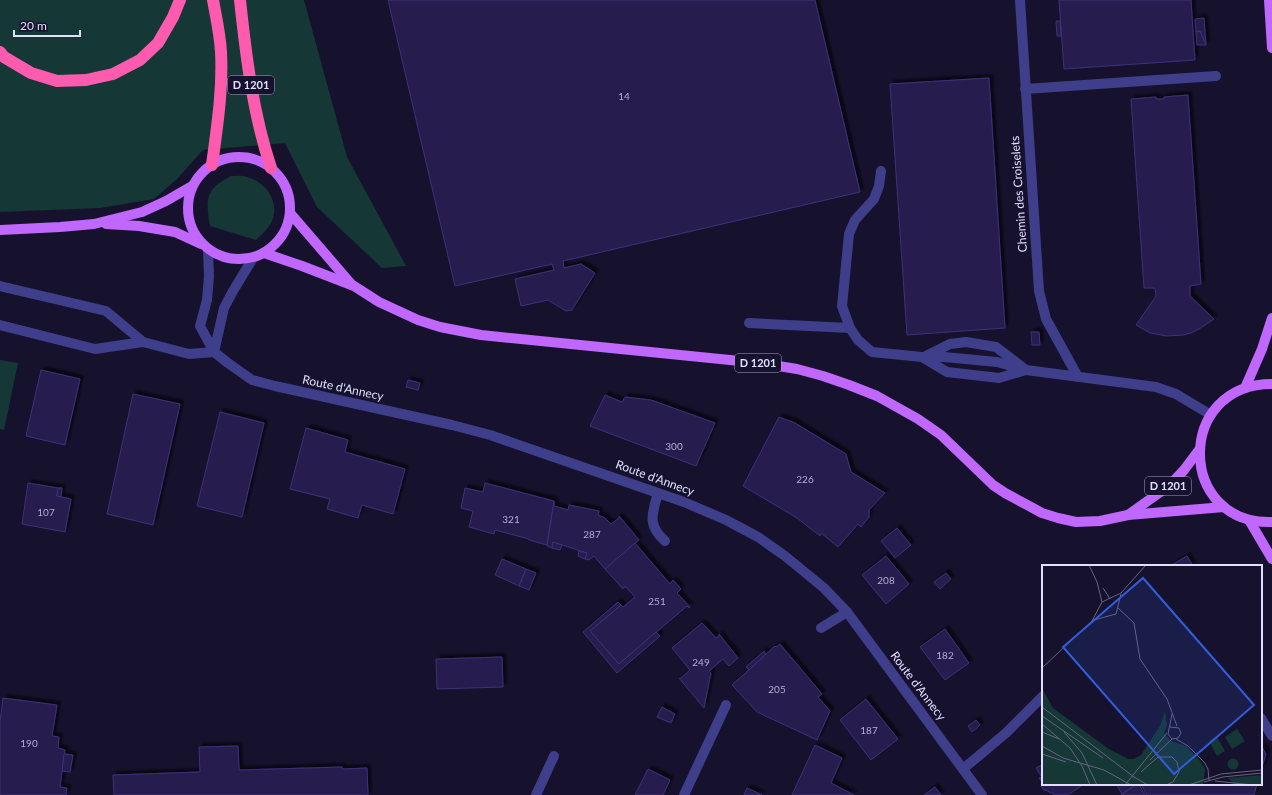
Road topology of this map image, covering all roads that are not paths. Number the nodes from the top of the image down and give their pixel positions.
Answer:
1 (180, 0) edge
2 (213, 0) edge
3 (240, 0) edge
4 (1020, 0) edge
5 (1269, 0) edge
6 (1272, 48) edge
7 (0, 52) edge
8 (1216, 76) dead end
9 (1025, 90) junction
10 (212, 164) junction
11 (271, 168) junction
12 (881, 170) dead end
13 (192, 186) junction
14 (290, 213) junction
15 (94, 224) junction
16 (0, 230) edge
17 (205, 247) junction
18 (264, 253) junction
19 (253, 258) junction
20 (0, 286) edge
21 (354, 286) junction
22 (1272, 318) edge
23 (749, 323) dead end
24 (0, 325) edge
25 (850, 328) junction
26 (143, 342) junction
27 (214, 352) junction
28 (922, 357) junction
29 (1026, 370) junction
30 (1078, 377) junction
31 (1272, 384) edge
32 (1245, 388) junction
33 (1211, 415) junction
34 (1199, 450) junction
35 (658, 493) junction
36 (1224, 507) junction
37 (1128, 515) junction
38 (1249, 520) junction
39 (1272, 522) edge
40 (665, 541) dead end
41 (1272, 559) edge
42 (847, 612) junction
43 (821, 628) dead end
44 (1042, 697) edge
45 (726, 705) dead end
46 (1262, 720) edge
47 (1272, 736) edge
48 (554, 756) dead end
49 (963, 769) junction
50 (536, 795) edge
51 (684, 795) edge
52 (982, 795) edge

1 - 7 highway
2 - 10 highway, D 1201
3 - 11 highway, D 1201
4 - 9 street, Chemin des Croiselets
5 - 6 main road
8 - 9 street
9 - 30 street, Chemin des Croiselets
10 - 11 main road
10 - 13 main road
11 - 14 main road
12 - 25 street
13 - 15 main road
13 - 17 main road
14 - 18 main road
14 - 21 main road, D 1201
15 - 16 main road
15 - 17 main road
17 - 19 main road
17 - 27 street, Route d'Annecy
18 - 19 main road
18 - 21 main road, D 1201
19 - 27 street
20 - 26 street
21 - 37 main road, D 1201
22 - 32 main road
23 - 25 street
24 - 26 street
25 - 28 street
26 - 27 street
27 - 35 street, Route d'Annecy
28 - 29 street
28 - 29 street
28 - 29 street
29 - 30 street
30 - 33 street
31 - 32 main road
32 - 33 main road
33 - 34 main road
34 - 36 main road
34 - 37 main road, D 1201
35 - 40 street
35 - 42 street, Route d'Annecy
36 - 37 main road, D 1201
36 - 38 main road
38 - 39 main road
38 - 41 main road
42 - 43 street
42 - 49 street, Route d'Annecy
44 - 49 street
45 - 51 street
46 - 47 street
48 - 50 street
49 - 52 street, Route d'Annecy

